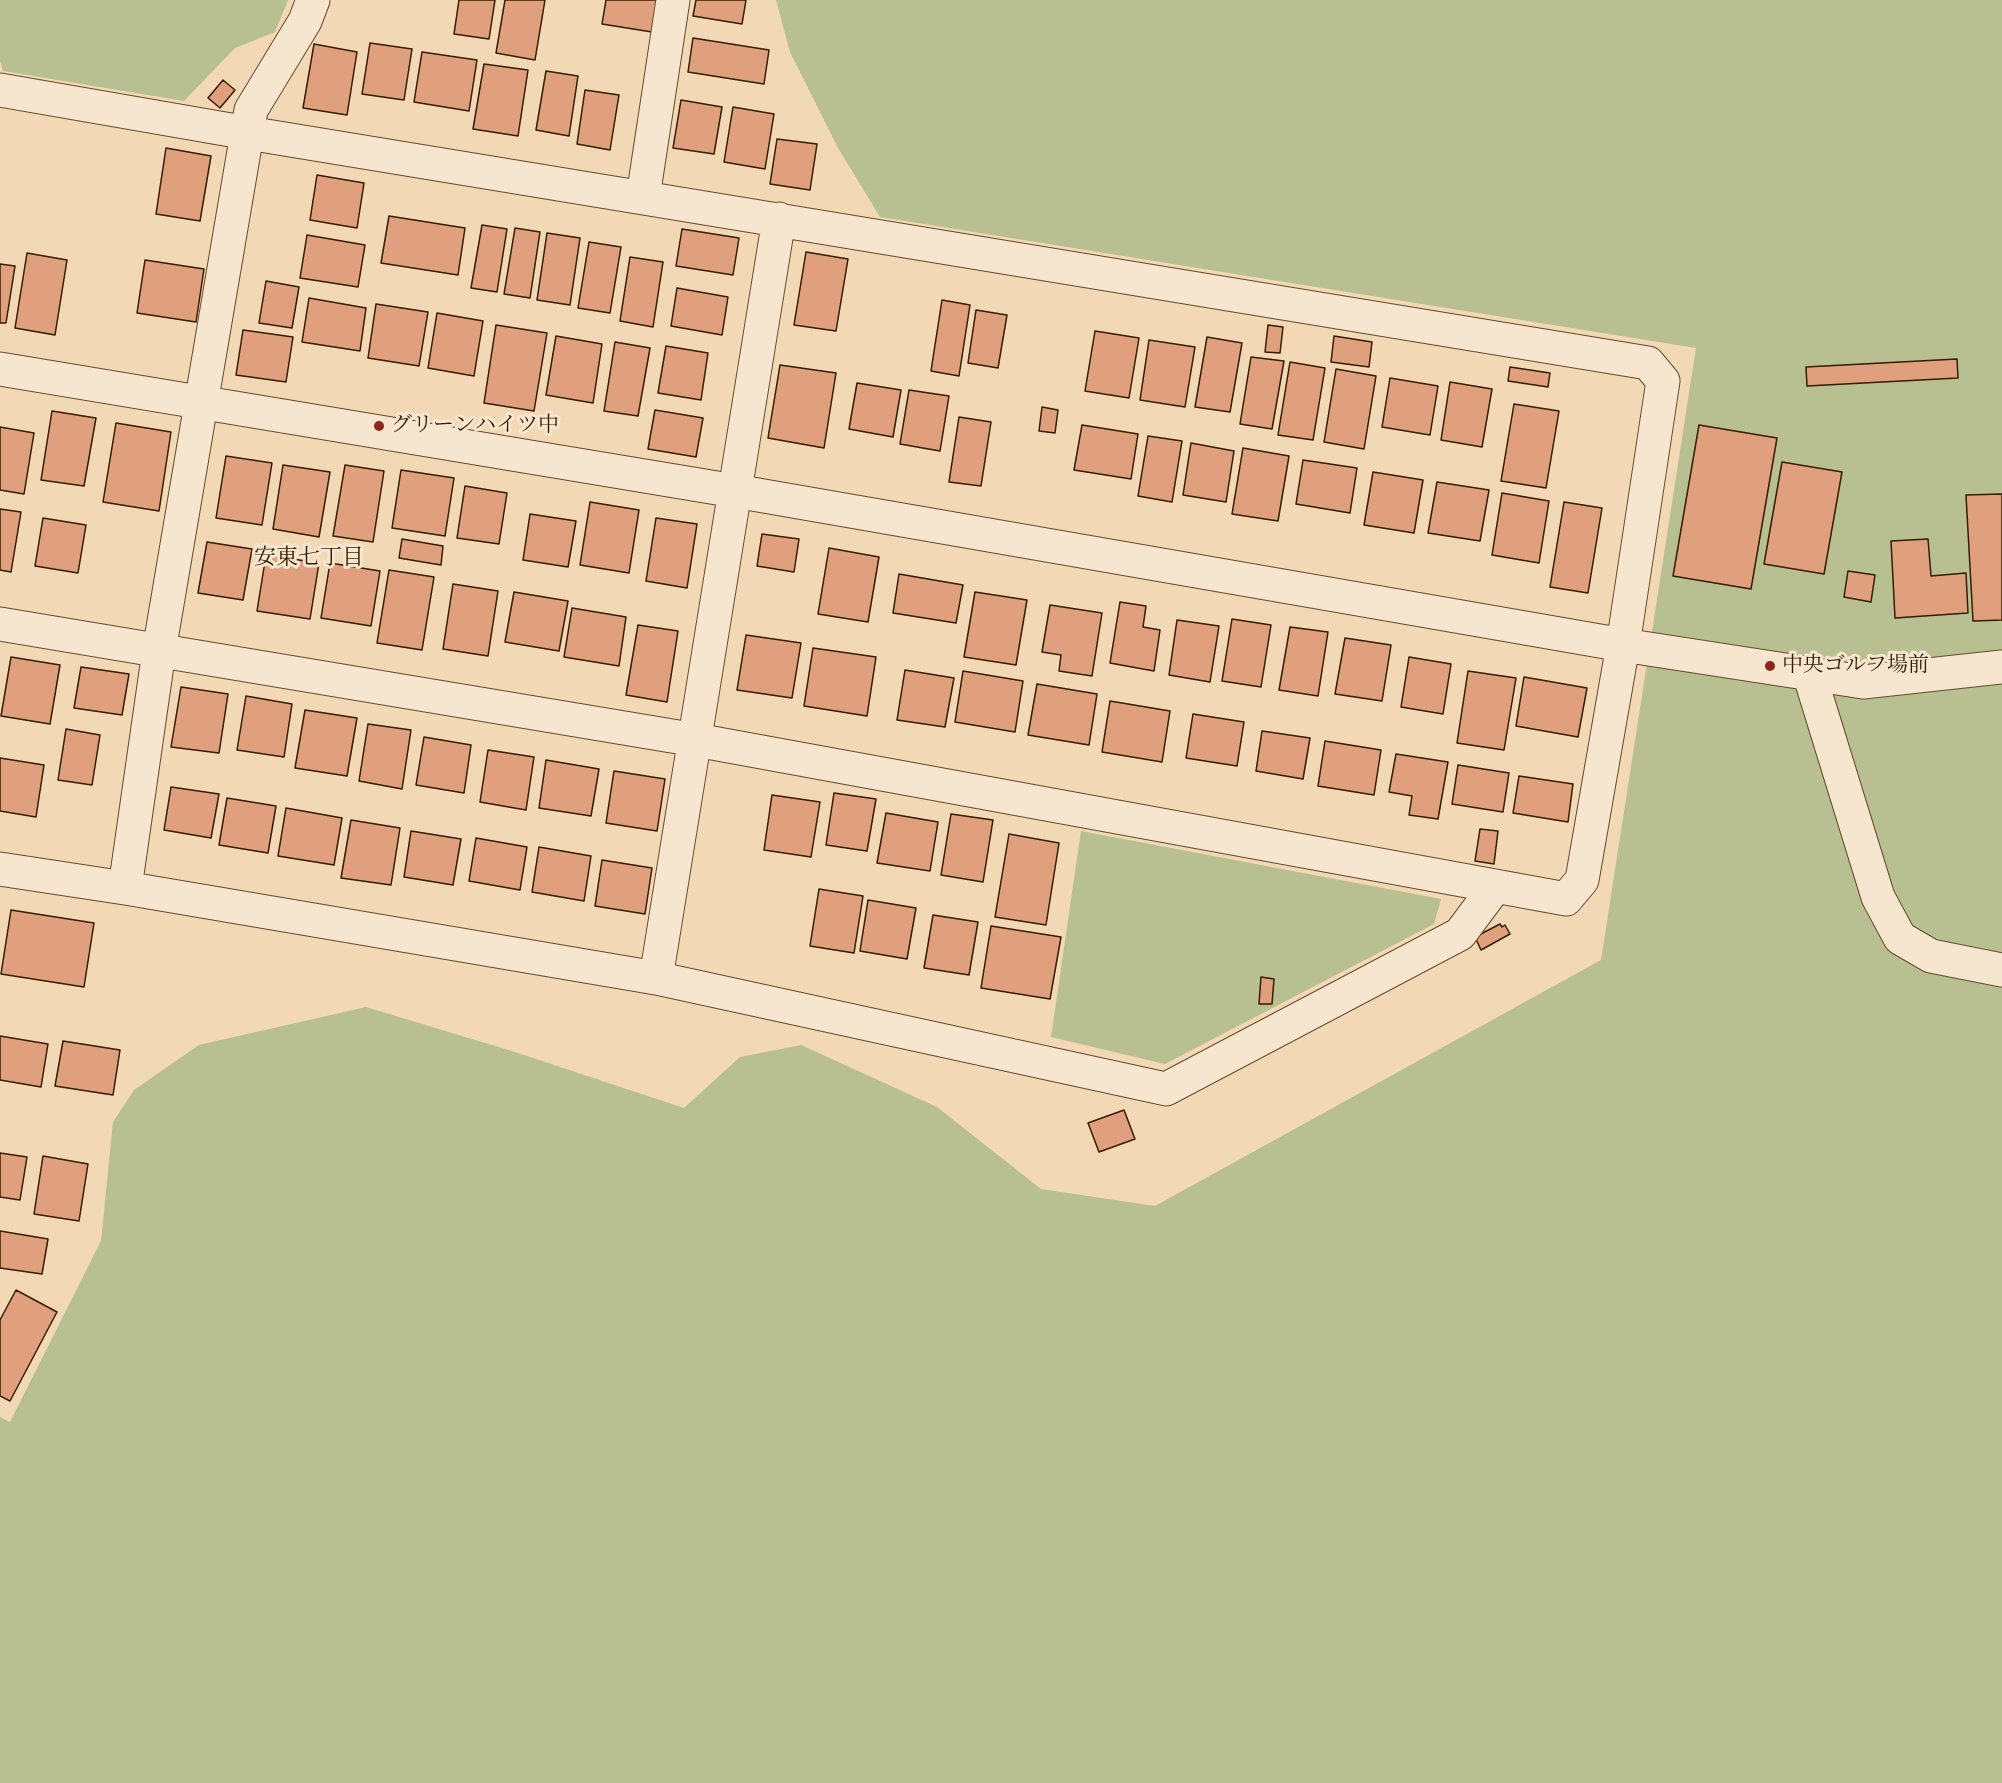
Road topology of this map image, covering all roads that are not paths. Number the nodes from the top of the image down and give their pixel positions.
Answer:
1 (313, 0) edge
2 (673, 0) edge
3 (0, 90) edge
4 (248, 133) junction
5 (643, 197) junction
6 (779, 219) junction
7 (0, 369) edge
8 (201, 404) junction
9 (735, 490) junction
10 (0, 624) edge
11 (1623, 645) junction
12 (159, 651) junction
13 (2002, 667) edge
14 (1809, 673) junction
15 (696, 740) junction
16 (0, 869) edge
17 (1496, 887) junction
18 (125, 888) junction
19 (2002, 970) edge
20 (656, 978) junction

1 - 4 street
2 - 5 street
3 - 4 street
4 - 5 street
4 - 8 street
5 - 6 street
6 - 9 street
6 - 11 street
7 - 8 street
8 - 9 street
8 - 12 street
9 - 11 street
9 - 15 street
10 - 12 street
11 - 14 street
11 - 17 street
12 - 15 street
12 - 18 street
13 - 14 street
14 - 19 street
15 - 17 street
15 - 20 street
16 - 18 street
17 - 20 street
18 - 20 street

